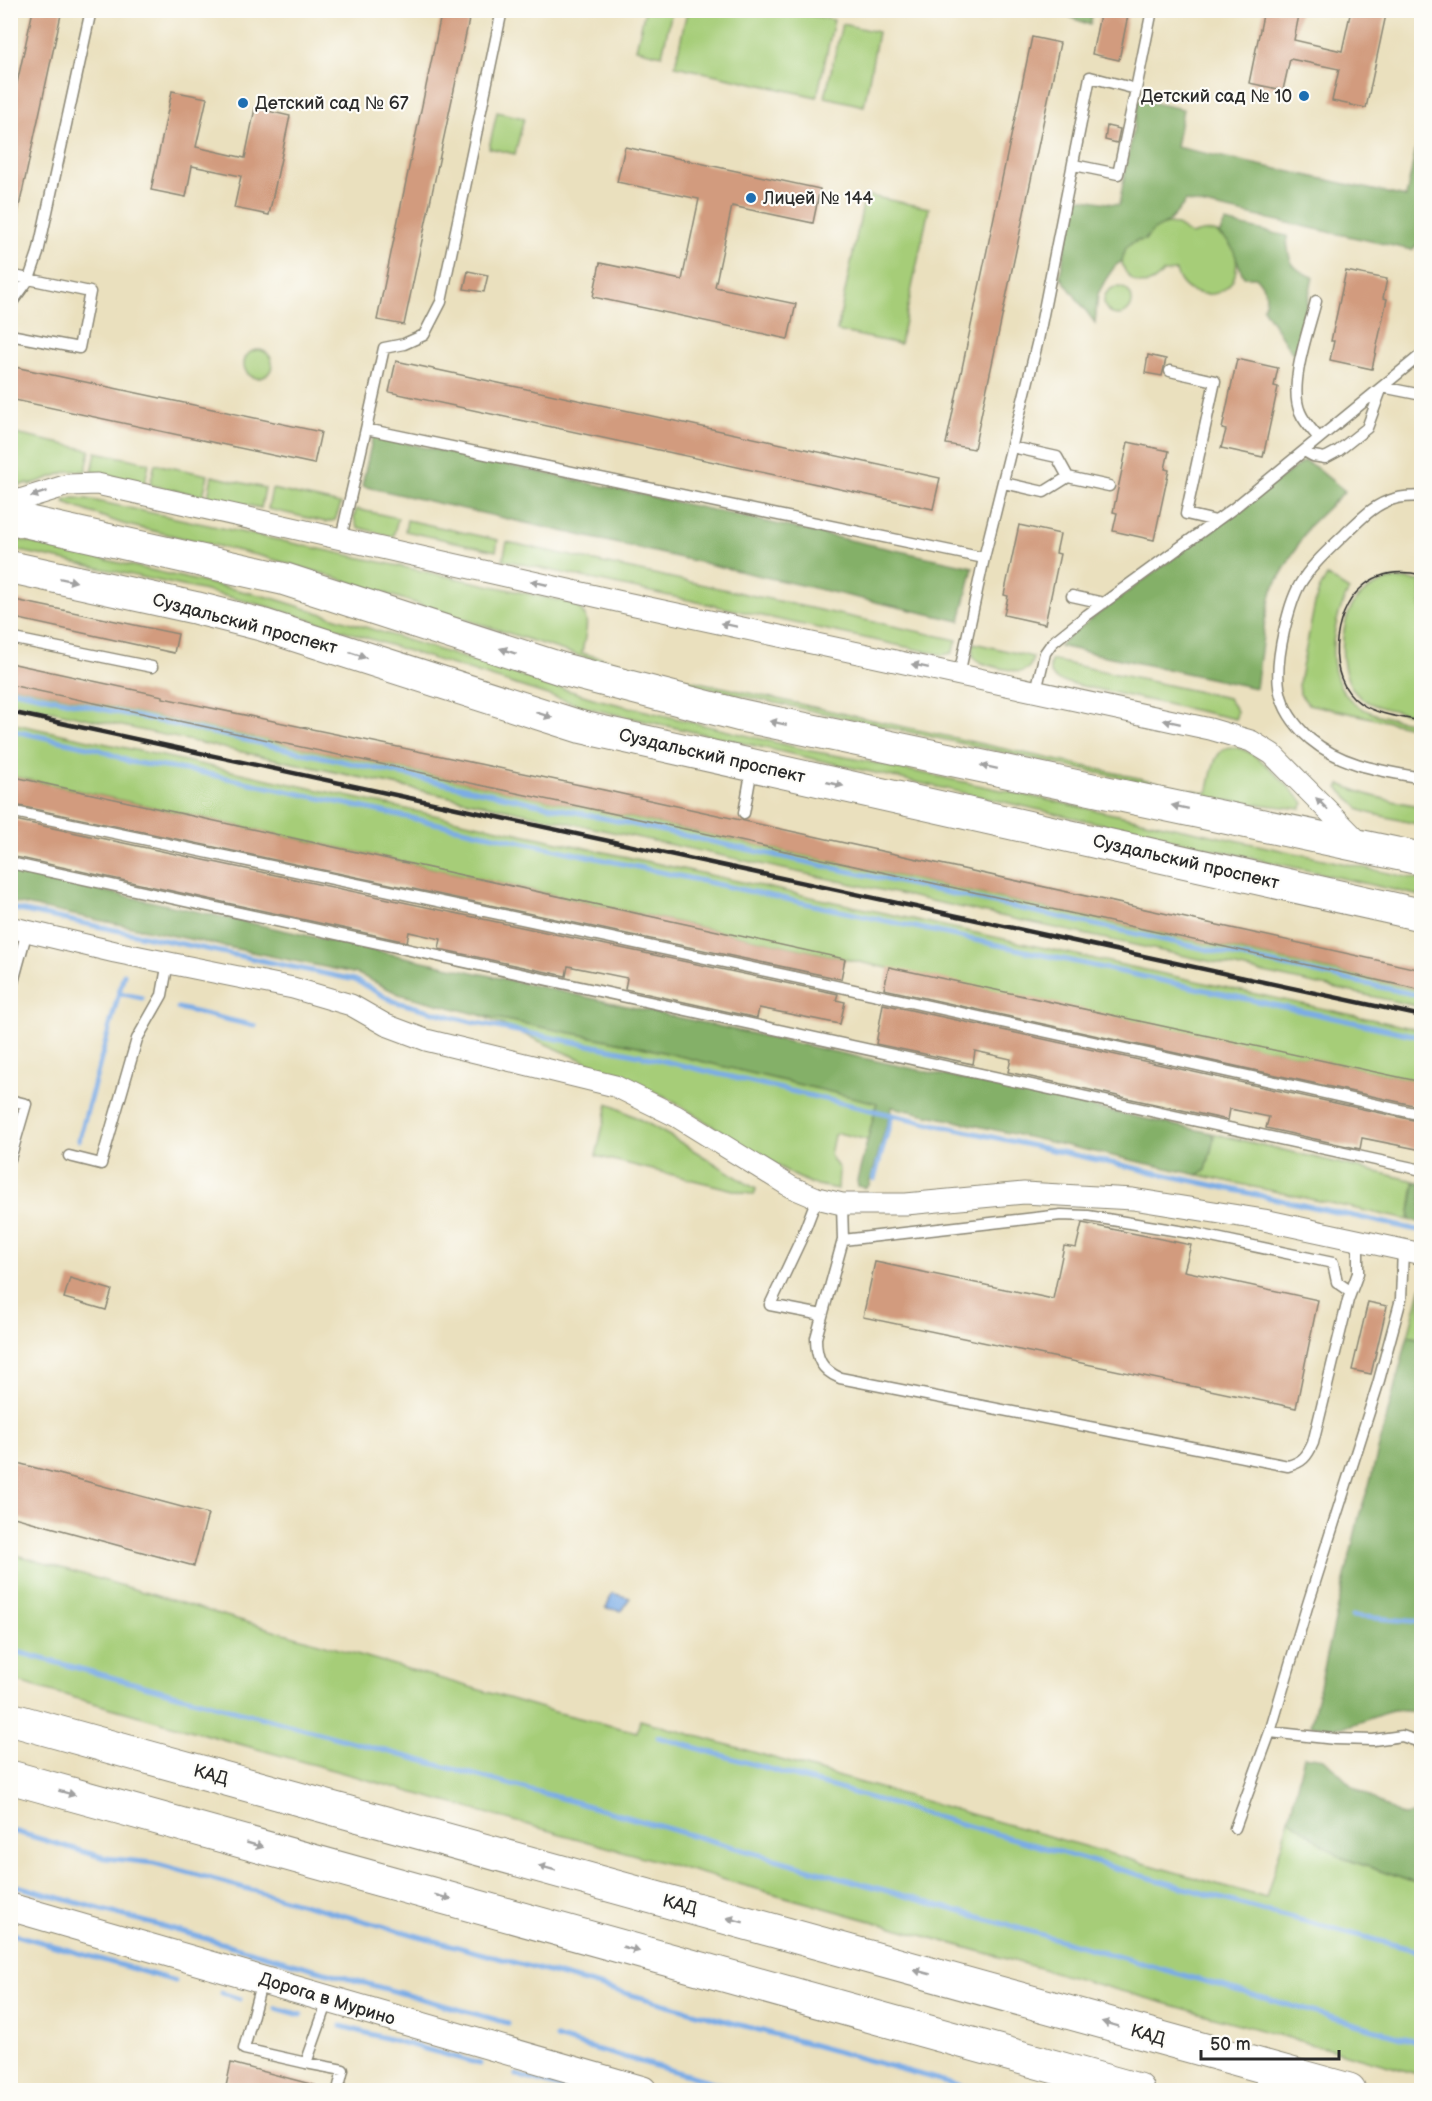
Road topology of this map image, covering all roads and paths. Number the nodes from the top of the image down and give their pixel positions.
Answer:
1 (91, 10) edge
2 (502, 10) edge
3 (1152, 10) edge
4 (1136, 89) junction
5 (1074, 165) junction
6 (10, 275) edge
7 (29, 279) junction
8 (1316, 301) dead end
9 (10, 305) edge
10 (10, 335) edge
11 (1422, 354) edge
12 (1170, 371) dead end
13 (1382, 387) junction
14 (1422, 395) edge
15 (366, 429) junction
16 (1319, 438) junction
17 (1012, 447) junction
18 (1304, 451) junction
19 (1068, 477) junction
20 (1004, 483) junction
21 (1109, 486) dead end
22 (1422, 496) edge
23 (10, 503) edge
24 (10, 518) edge
25 (1216, 521) junction
26 (341, 538) junction
27 (984, 558) junction
28 (10, 567) edge
29 (1072, 596) dead end
30 (1104, 603) junction
31 (10, 638) edge
32 (152, 667) dead end
33 (959, 675) junction
34 (1036, 691) junction
35 (753, 765) junction
36 (1422, 778) edge
37 (10, 810) edge
38 (744, 813) dead end
39 (1364, 846) junction
40 (1422, 859) edge
41 (10, 863) edge
42 (1422, 915) edge
43 (19, 929) edge
44 (168, 962) junction
45 (10, 982) edge
46 (10, 1100) edge
47 (1422, 1115) edge
48 (69, 1156) dead end
49 (10, 1159) edge
50 (1422, 1170) edge
51 (817, 1198) junction
52 (842, 1204) junction
53 (843, 1240) junction
54 (1358, 1240) junction
55 (1412, 1252) edge
56 (1350, 1291) junction
57 (822, 1315) junction
58 (10, 1719) edge
59 (1270, 1732) junction
60 (1422, 1751) edge
61 (10, 1777) edge
62 (1235, 1828) dead end
63 (10, 1907) edge
64 (262, 1980) junction
65 (328, 2001) junction
66 (306, 2062) junction
67 (636, 2090) edge
68 (338, 2091) edge
69 (1138, 2091) edge
70 (1349, 2091) edge

1 - 7 lane
2 - 15 lane
3 - 4 lane
4 - 5 lane
4 - 5 lane
5 - 17 lane
6 - 7 lane
7 - 9 lane
7 - 10 lane
8 - 16 lane
11 - 13 lane
12 - 25 lane
13 - 14 lane
13 - 16 lane
13 - 18 lane
15 - 26 lane
15 - 27 lane
16 - 18 lane
17 - 19 lane
17 - 20 lane
18 - 25 lane
19 - 20 lane
19 - 21 lane
20 - 27 lane
22 - 36 lane
26 -> 23 street
39 -> 24 main road
25 - 30 lane
33 -> 26 street
27 - 33 lane
28 -> 35 main road, Суздальский проспект
29 - 30 lane
30 - 34 lane
31 - 32 lane
33 - 34 street
39 -> 34 street
35 - 38 lane
35 -> 42 main road, Суздальский проспект
37 - 47 lane
39 - 40 main road
41 - 50 lane
43 - 44 street
43 - 45 lane
44 - 48 lane
44 - 51 street
46 - 49 lane
51 - 52 street
51 - 57 lane
52 - 53 lane
52 - 54 street
53 - 56 lane
53 - 57 lane
54 - 55 street
54 - 56 lane
55 - 59 lane
56 - 57 lane
70 -> 58 highway, КАД
59 - 60 lane
59 - 62 lane
61 -> 69 highway
63 - 64 street, Дорога в Мурино
64 - 65 street, Дорога в Мурино
64 - 66 lane
65 - 66 lane
65 - 67 street, Дорога в Мурино
66 - 68 lane

